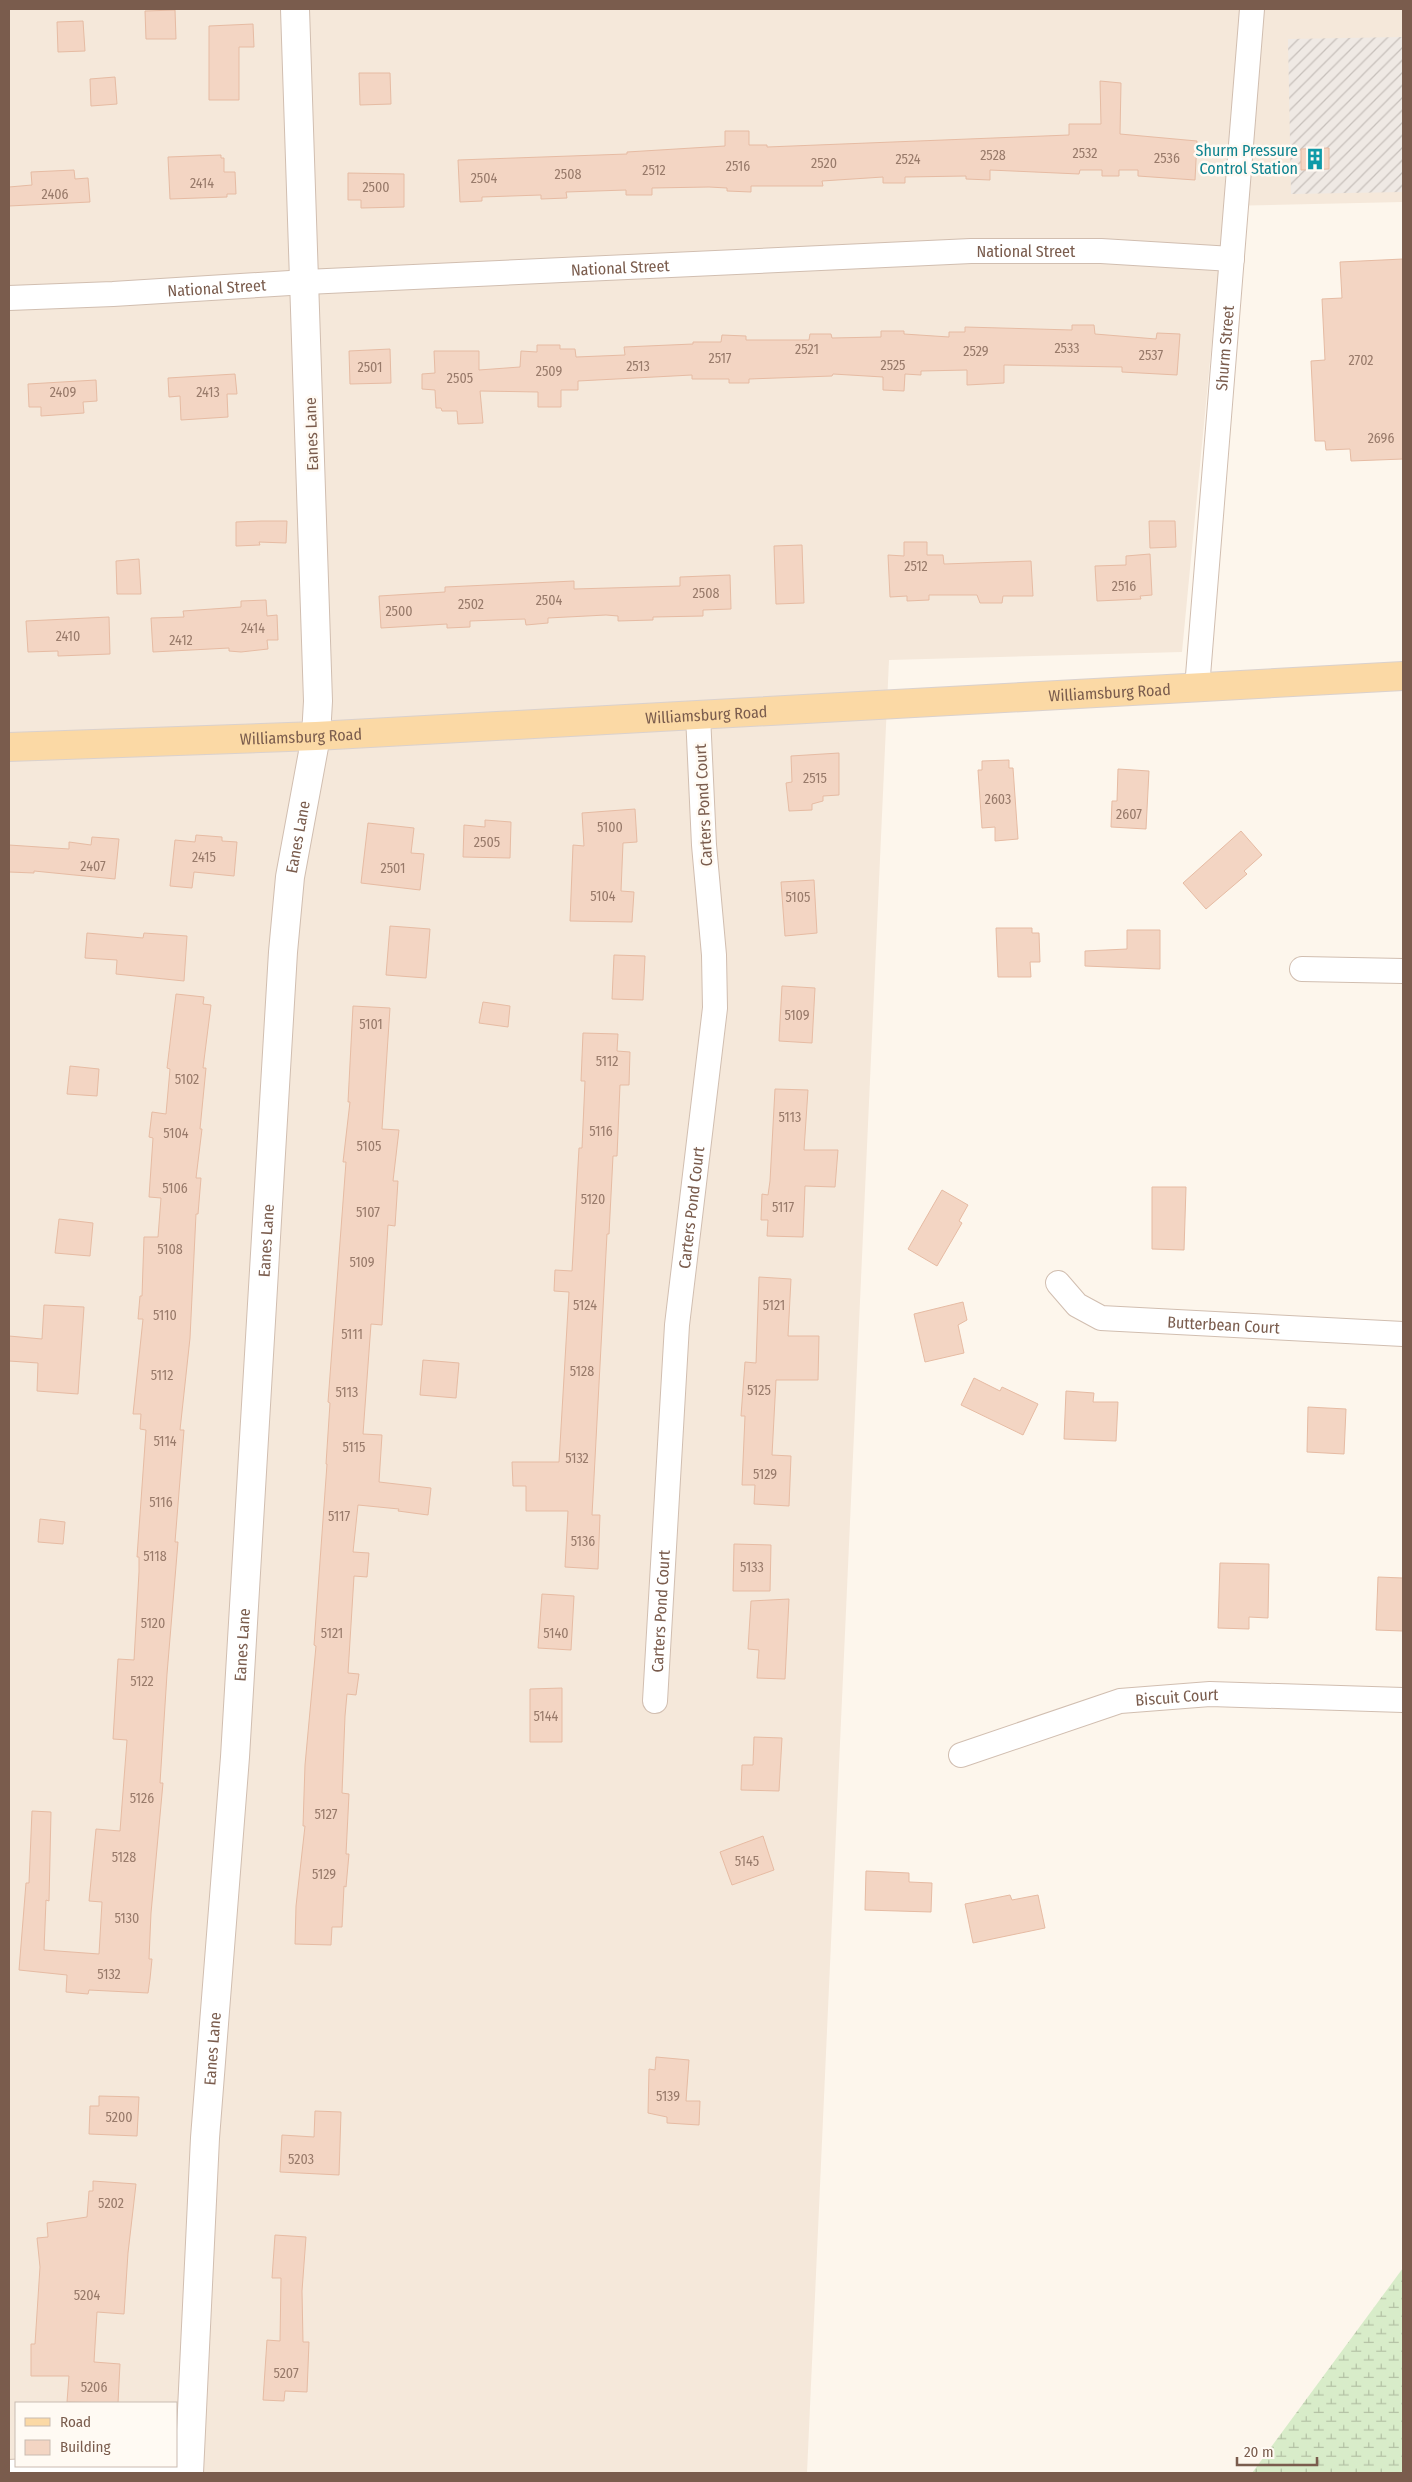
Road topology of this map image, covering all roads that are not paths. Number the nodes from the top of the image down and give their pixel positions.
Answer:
1 (295, 9) edge
2 (1252, 9) edge
3 (1232, 259) junction
4 (306, 282) junction
5 (9, 298) edge
6 (1403, 676) edge
7 (1197, 688) junction
8 (698, 715) junction
9 (316, 736) junction
10 (9, 747) edge
11 (1302, 970) dead end
12 (1403, 970) edge
13 (1058, 1282) dead end
14 (1403, 1334) edge
15 (1403, 1700) edge
16 (655, 1702) dead end
17 (961, 1755) dead end
18 (189, 2471) edge
19 (9, 2472) edge

1 - 4 street, Eanes Lane
2 - 3 street, Shurm Street
3 - 4 street, National Street
3 - 7 street, Shurm Street
4 - 5 street, National Street
4 - 9 street, Eanes Lane
6 - 7 main road, Williamsburg Road
7 - 8 main road, Williamsburg Road
8 - 9 main road, Williamsburg Road
8 - 16 street, Carters Pond Court
9 - 10 main road, Williamsburg Road
9 - 18 street, Eanes Lane
11 - 12 street
13 - 14 street, Butterbean Court
15 - 17 street, Biscuit Court
18 - 19 street

